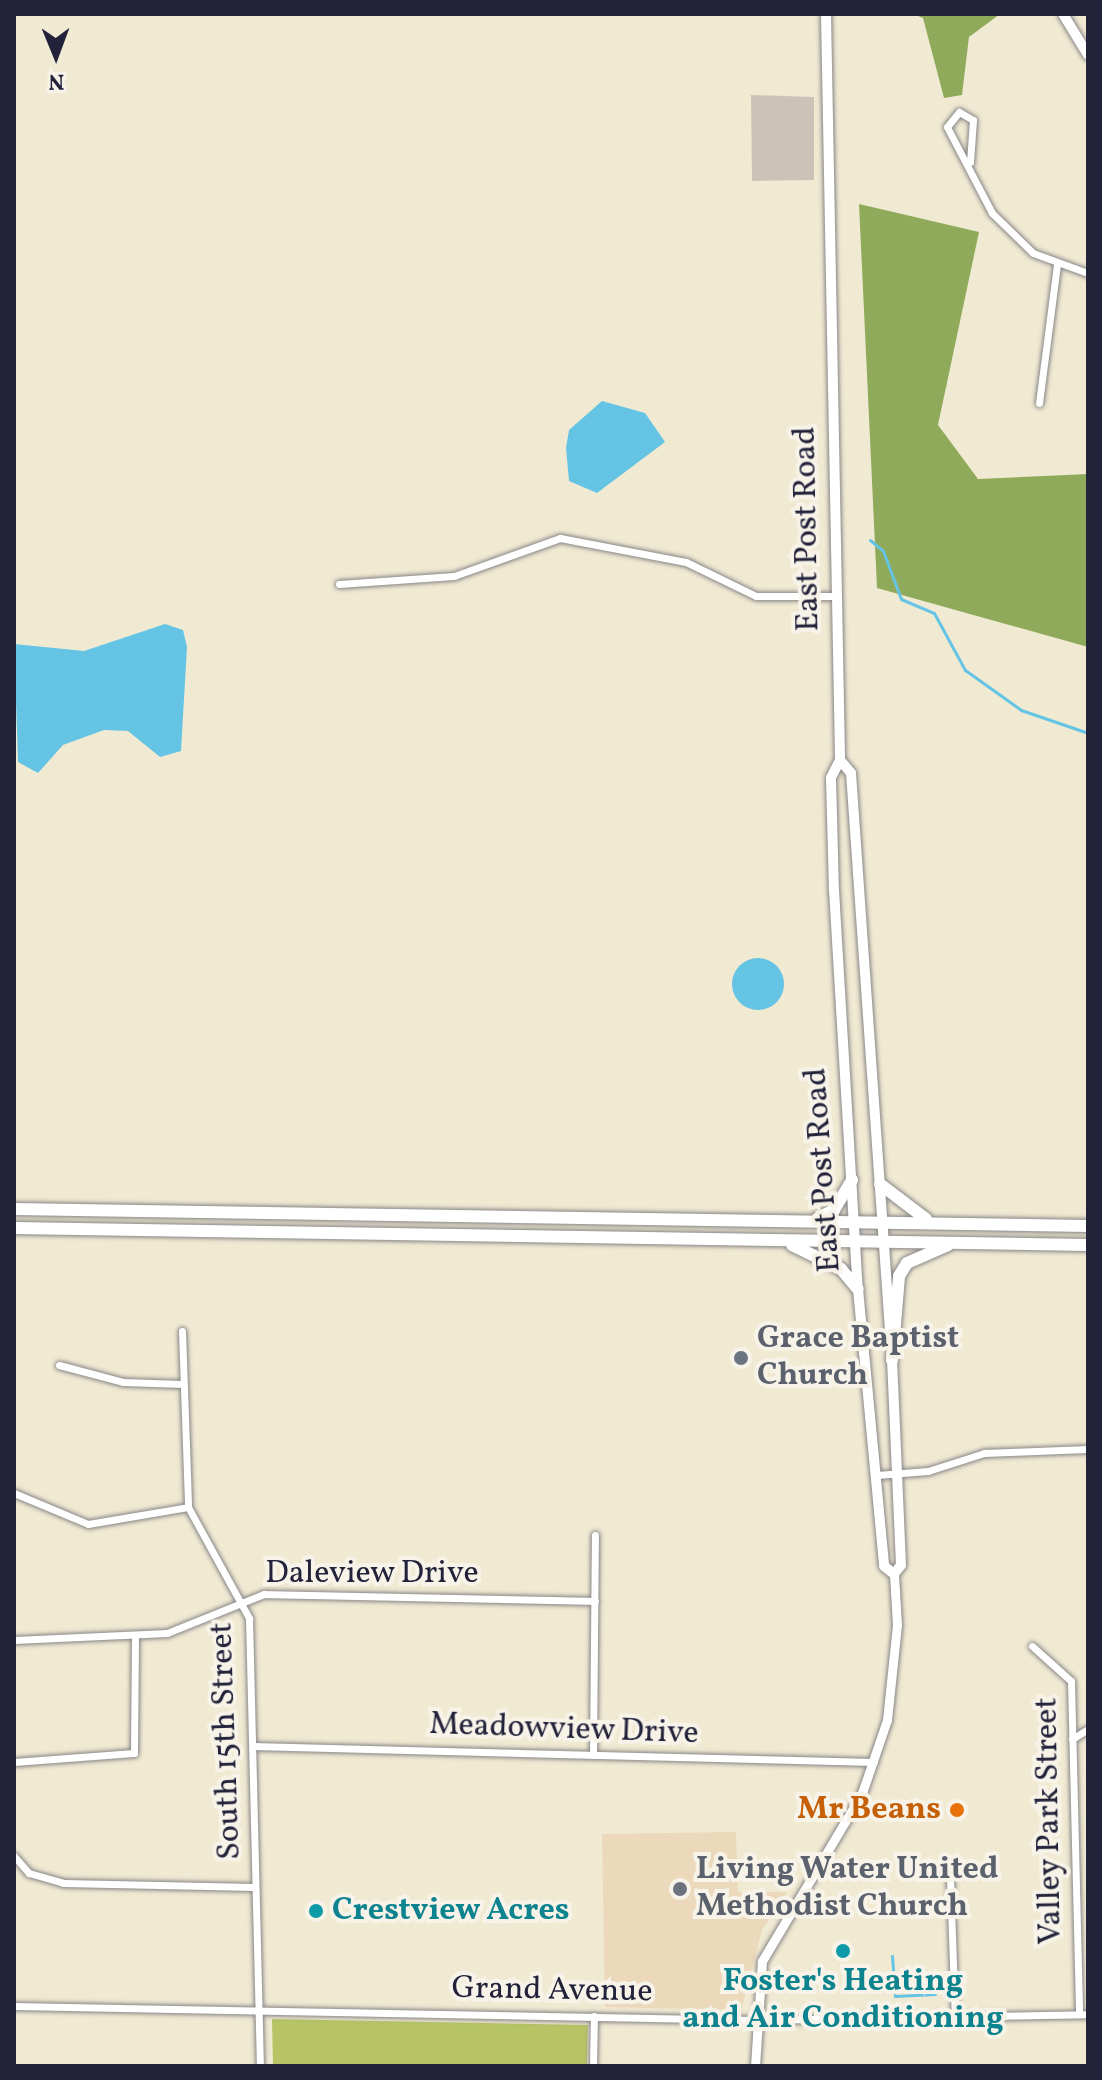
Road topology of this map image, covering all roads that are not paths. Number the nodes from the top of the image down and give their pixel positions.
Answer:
1 (826, 14) edge
2 (1063, 14) edge
3 (1086, 47) edge
4 (970, 162) junction
5 (1057, 265) junction
6 (1088, 273) edge
7 (1039, 403) dead end
8 (339, 584) dead end
9 (836, 596) junction
10 (840, 760) junction
11 (852, 1180) junction
12 (880, 1184) junction
13 (14, 1209) edge
14 (810, 1220) junction
15 (855, 1221) junction
16 (882, 1222) junction
17 (937, 1222) junction
18 (1088, 1226) edge
19 (14, 1228) edge
20 (782, 1241) junction
21 (856, 1242) junction
22 (884, 1242) junction
23 (958, 1242) junction
24 (1088, 1245) edge
25 (858, 1289) junction
26 (182, 1331) dead end
27 (892, 1360) junction
28 (59, 1365) dead end
29 (183, 1384) junction
30 (1088, 1449) edge
31 (898, 1474) junction
32 (877, 1475) junction
33 (14, 1493) edge
34 (188, 1507) junction
35 (595, 1535) dead end
36 (894, 1574) junction
37 (245, 1599) junction
38 (595, 1601) junction
39 (135, 1639) junction
40 (14, 1640) edge
41 (1032, 1646) dead end
42 (1088, 1729) edge
43 (1072, 1739) junction
44 (253, 1746) junction
45 (593, 1755) junction
46 (14, 1762) edge
47 (874, 1762) junction
48 (14, 1856) edge
49 (950, 1878) dead end
50 (255, 1887) junction
51 (14, 2006) edge
52 (258, 2010) junction
53 (1084, 2014) edge
54 (594, 2016) junction
55 (955, 2018) junction
56 (755, 2020) junction
57 (260, 2066) edge
58 (593, 2066) edge
59 (755, 2066) edge

1 - 9 main road, East Post Road
2 - 3 main road
4 - 4 street
4 - 5 street
5 - 6 street
5 - 7 street
8 - 9 street
9 - 10 main road, East Post Road
10 - 11 main road, East Post Road
10 - 12 main road, East Post Road
11 - 14 highway
11 - 15 main road, East Post Road
12 - 16 main road, East Post Road
12 - 17 highway
13 - 14 highway
14 - 15 highway
15 - 16 highway
15 - 21 main road, East Post Road
16 - 17 highway
16 - 22 main road, East Post Road
17 - 18 highway
19 - 20 highway
20 - 21 highway
20 - 25 highway
21 - 22 highway
21 - 25 main road, East Post Road
22 - 23 highway
22 - 27 main road, East Post Road
23 - 24 highway
23 - 27 highway
25 - 32 main road, East Post Road
26 - 29 street, South 15th Street
27 - 31 main road, East Post Road
28 - 29 street
29 - 34 street, South 15th Street
30 - 31 street
31 - 32 street
31 - 36 main road, East Post Road
32 - 36 main road, East Post Road
33 - 34 street
34 - 37 street, South 15th Street
35 - 38 street
36 - 47 street, East Post Road
37 - 38 street, Daleview Drive
37 - 39 street, Daleview Drive
37 - 44 street, South 15th Street
38 - 45 street
39 - 40 street, Daleview Drive
39 - 46 street
41 - 43 street, Valley Park Street
42 - 43 street
43 - 53 street, Valley Park Street
44 - 45 street, Meadowview Drive
44 - 50 street, South 15th Street
45 - 47 street, Meadowview Drive
47 - 56 street, East Post Road
48 - 50 street
49 - 55 street
50 - 52 street, South 15th Street
51 - 52 street, Grand Avenue
52 - 54 street, Grand Avenue
52 - 57 street, South 15th Street
53 - 55 street, Grand Avenue
54 - 56 street, Grand Avenue
54 - 58 street
55 - 56 street, Grand Avenue
56 - 59 street, East Post Road

